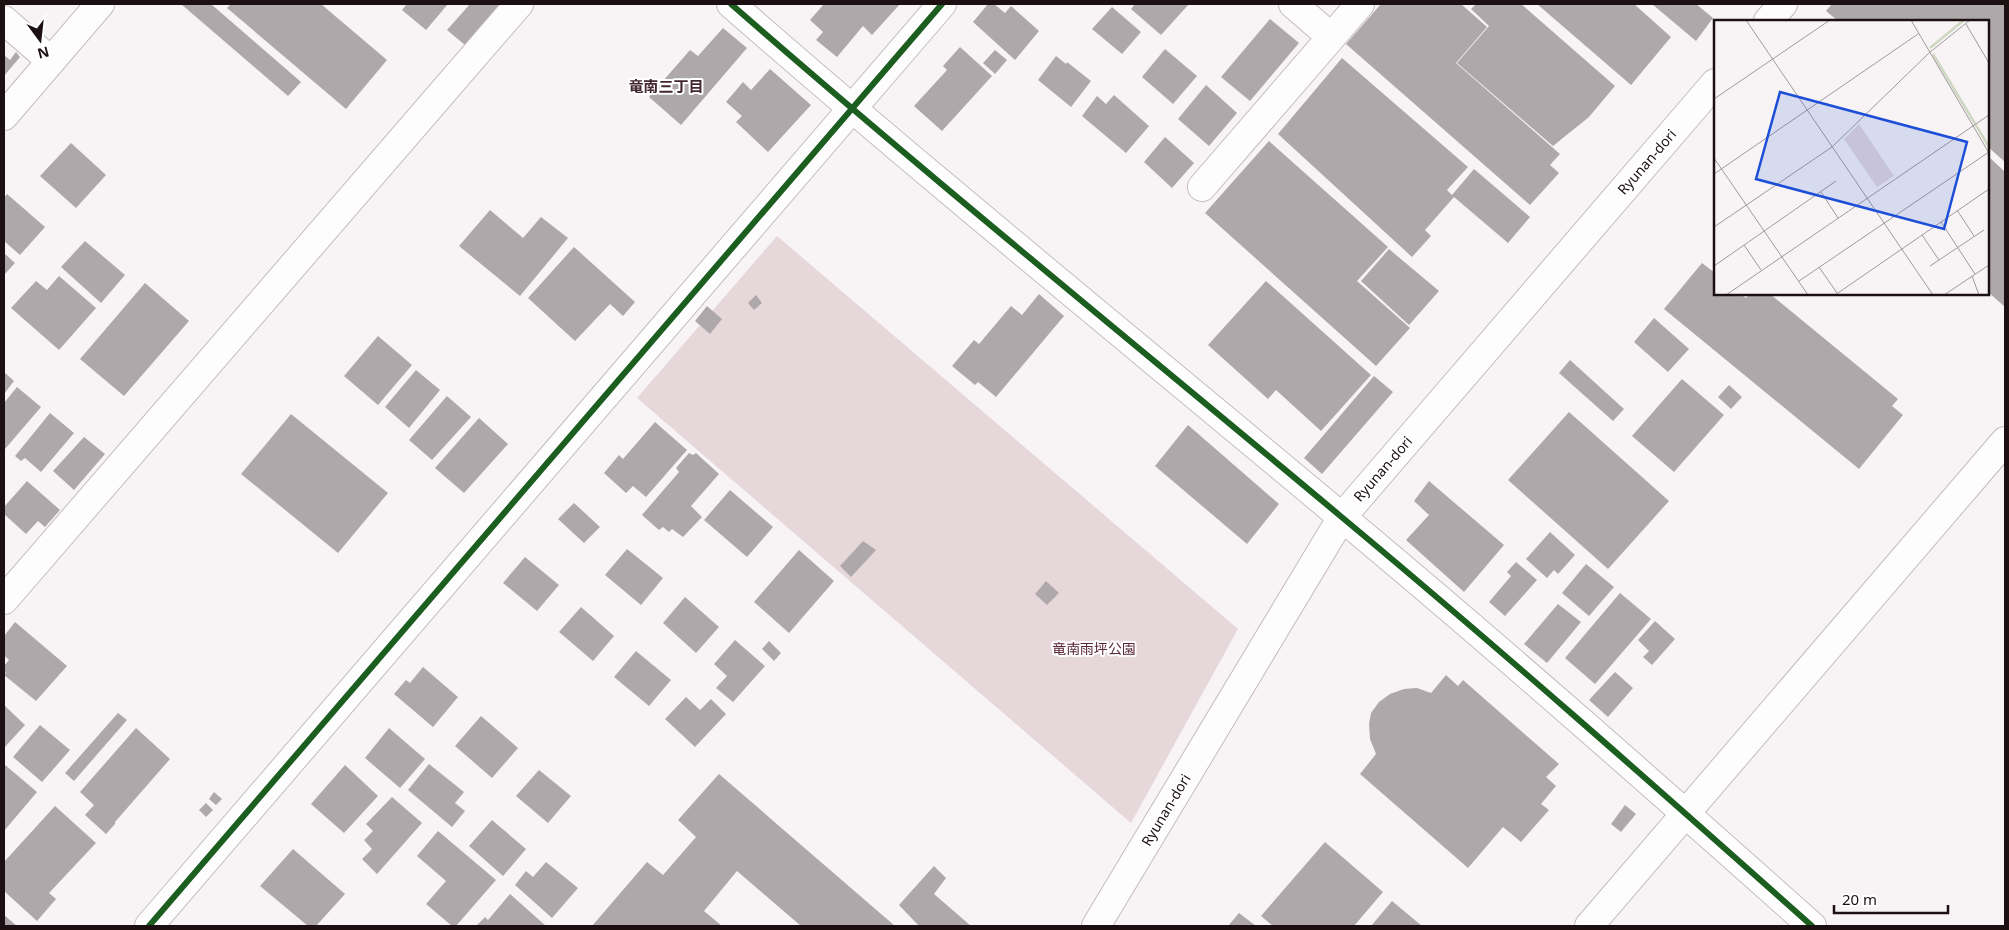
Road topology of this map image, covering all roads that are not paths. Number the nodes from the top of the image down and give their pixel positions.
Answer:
1 (100, 4) edge
2 (518, 4) edge
3 (731, 4) edge
4 (942, 4) edge
5 (1293, 4) edge
6 (1360, 4) edge
7 (1783, 4) edge
8 (4, 20) edge
9 (1769, 20) edge
10 (1331, 37) junction
11 (51, 61) junction
12 (1714, 84) edge
13 (852, 110) junction
14 (4, 116) edge
15 (1202, 187) dead end
16 (2005, 441) edge
17 (1342, 517) junction
18 (4, 600) edge
19 (1686, 813) junction
20 (149, 926) edge
21 (1096, 926) edge
22 (1590, 926) edge
23 (1812, 926) edge

1 - 11 street
2 - 18 street
3 - 13 street
4 - 13 street
5 - 10 street
6 - 10 street
7 - 9 street
8 - 11 street
10 - 15 street
11 - 14 street
12 - 17 street, Ryunan-dori
13 - 17 street
13 - 20 street
16 - 19 street
17 - 19 street
17 - 21 street, Ryunan-dori
19 - 22 street
19 - 23 street

